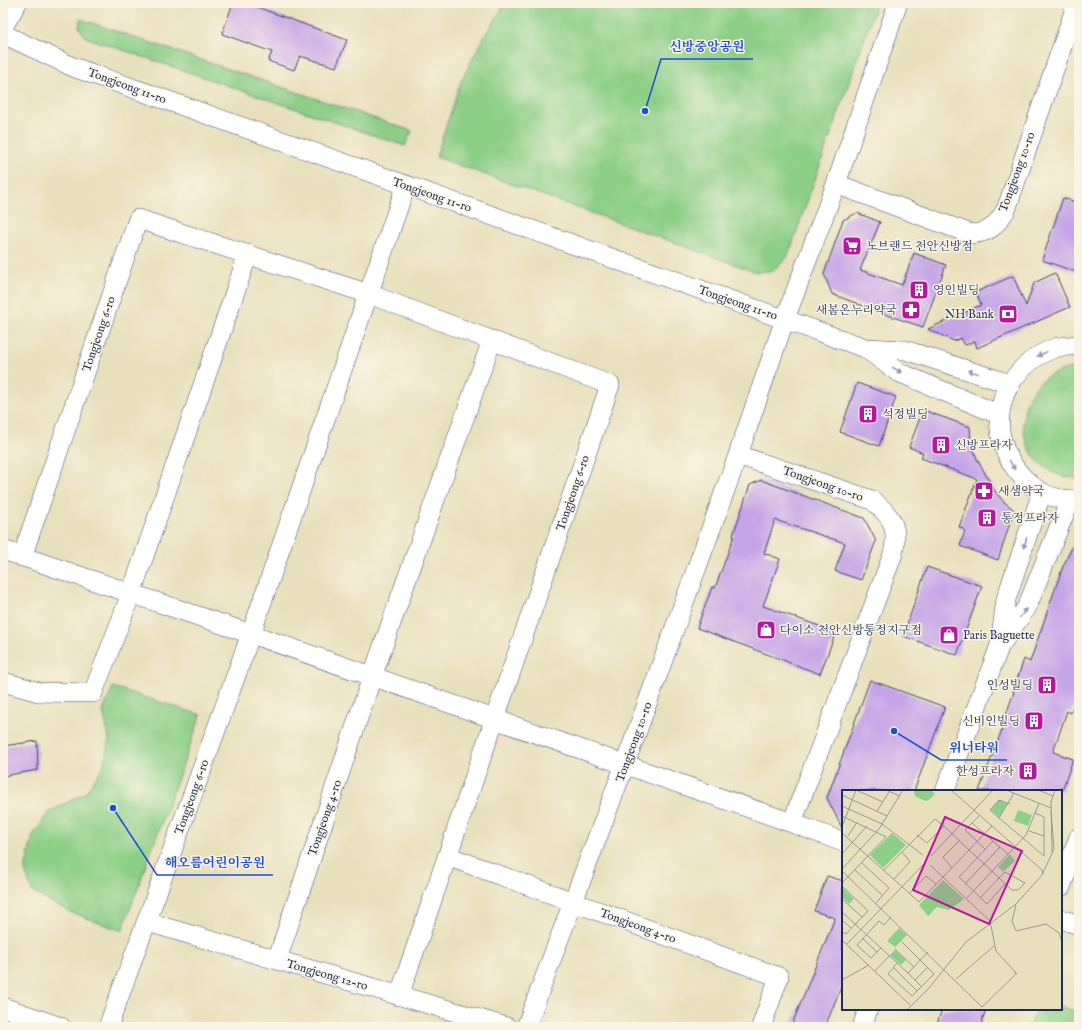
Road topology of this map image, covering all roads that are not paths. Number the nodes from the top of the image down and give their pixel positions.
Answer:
1 (17, 3) edge
2 (898, 3) edge
3 (1077, 3) edge
4 (3, 27) edge
5 (3, 34) edge
6 (836, 184) junction
7 (406, 186) junction
8 (248, 254) junction
9 (369, 294) junction
10 (785, 319) junction
11 (492, 340) junction
12 (1079, 345) edge
13 (865, 348) junction
14 (1010, 384) junction
15 (1000, 415) junction
16 (738, 455) junction
17 (1042, 492) junction
18 (1074, 500) edge
19 (3, 550) edge
20 (22, 556) junction
21 (131, 594) junction
22 (252, 634) junction
23 (1000, 645) junction
24 (372, 677) junction
25 (3, 682) edge
26 (494, 720) junction
27 (626, 764) junction
28 (945, 790) edge
29 (792, 823) junction
30 (1079, 837) edge
31 (842, 842) edge
32 (447, 856) junction
33 (1062, 885) edge
34 (572, 902) junction
35 (1062, 919) edge
36 (147, 922) junction
37 (1079, 925) edge
38 (277, 960) junction
39 (399, 996) junction
40 (3, 1007) edge
41 (868, 1010) edge
42 (61, 1027) edge
43 (108, 1027) edge
44 (507, 1027) edge
45 (526, 1027) edge
46 (761, 1027) edge
47 (862, 1027) edge

1 - 4 street
2 - 6 street, Tongjeong 10-ro
3 - 6 street, Tongjeong 10-ro
5 - 7 street, Tongjeong 11-ro
6 - 10 street, Tongjeong 10-ro
7 - 9 street, Tongjeong 6-ro
7 - 10 street, Tongjeong 11-ro
8 - 9 street, Tongjeong 6-ro
8 - 20 street, Tongjeong 6-ro
8 - 21 street
9 - 11 street, Tongjeong 6-ro
9 - 22 street, Tongjeong 6-ro
10 - 13 street, Tongjeong 11-ro
10 - 16 street, Tongjeong 10-ro
11 - 24 street
11 - 26 street, Tongjeong 6-ro
12 -> 14 street
14 -> 13 street
13 -> 15 street
14 - 15 street
15 -> 17 street
16 - 27 street, Tongjeong 10-ro
16 - 29 street, Tongjeong 10-ro
17 - 18 street
17 -> 23 street
23 -> 18 street
19 - 20 street
20 - 21 street
21 - 22 street
21 - 25 street
22 - 24 street
22 - 36 street, Tongjeong 6-ro
23 - 28 street
24 - 26 street
24 - 38 street, Tongjeong 4-ro
26 - 27 street
26 - 32 street
27 - 29 street
27 - 34 street, Tongjeong 10-ro
29 - 31 street
30 - 33 street
32 - 34 street, Tongjeong 4-ro
32 - 39 street
34 - 45 street, Tongjeong 10-ro
34 - 46 street, Tongjeong 4-ro
35 - 37 street
36 - 38 street, Tongjeong 12-ro
36 - 43 street, Tongjeong 6-ro
38 - 39 street, Tongjeong 12-ro
39 - 44 street, Tongjeong 12-ro
40 - 42 street
41 - 47 street

